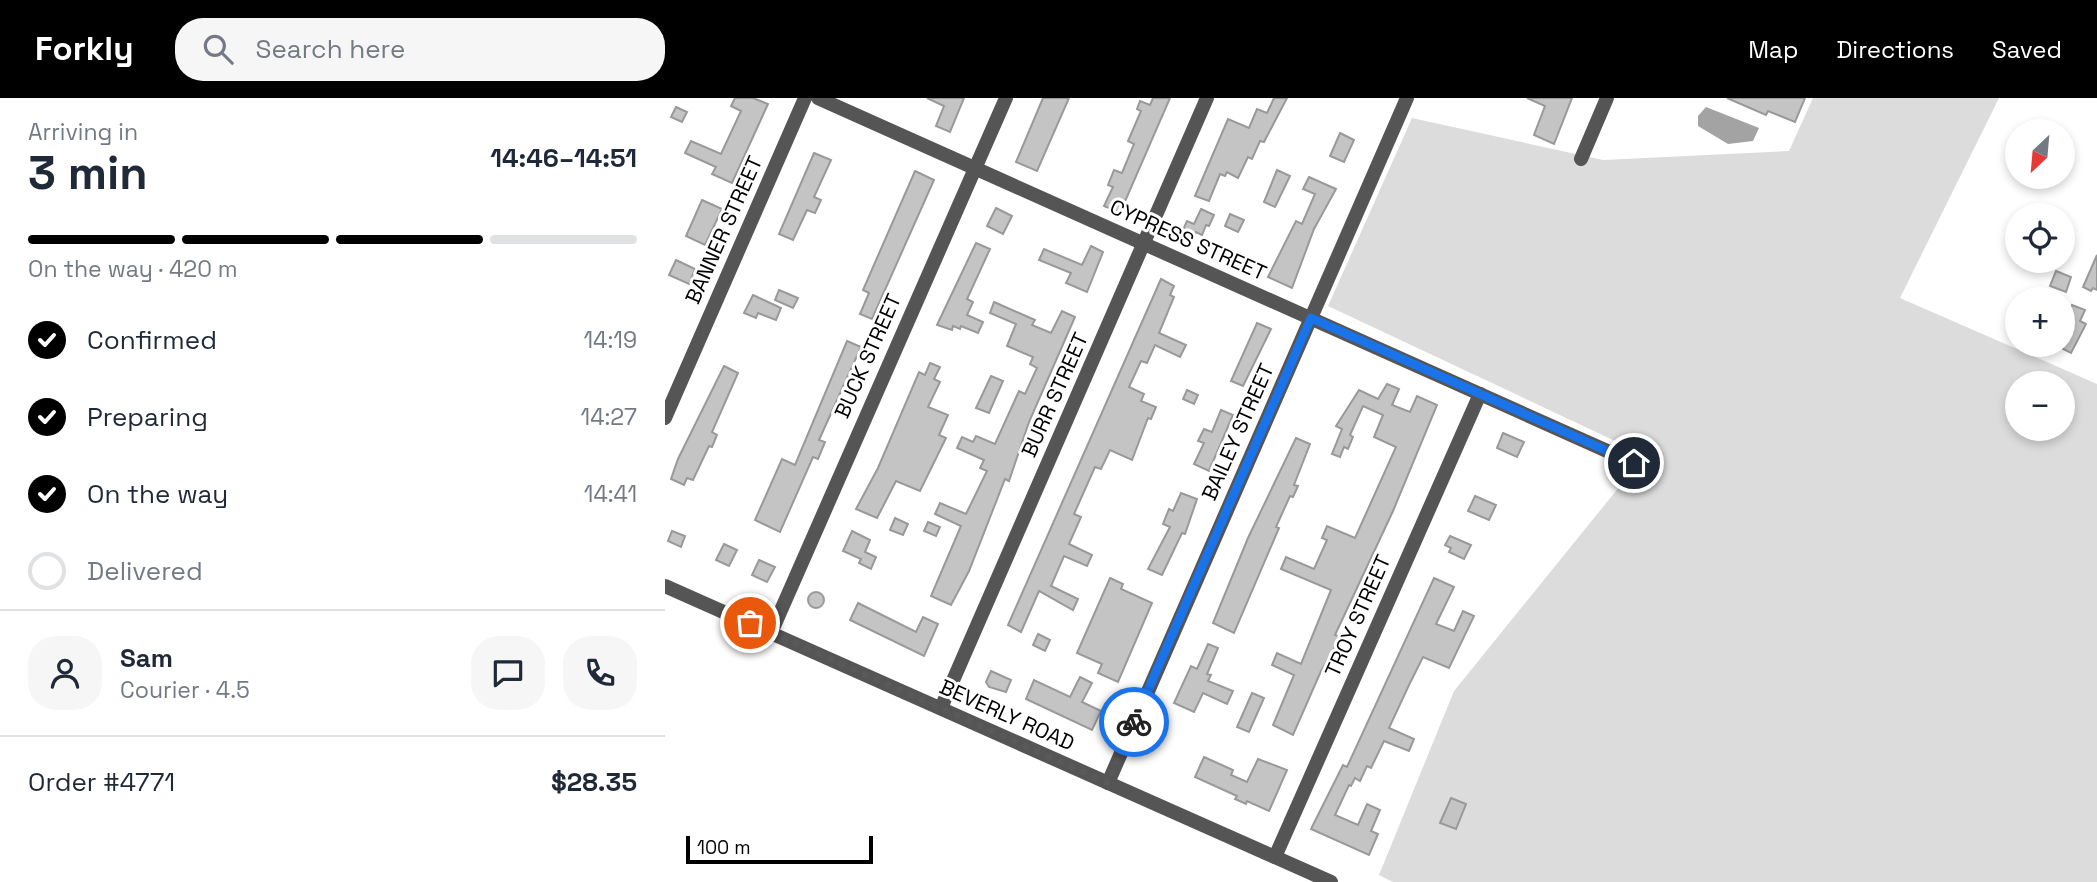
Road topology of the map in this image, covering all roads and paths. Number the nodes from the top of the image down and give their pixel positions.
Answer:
1 (805, 98) edge
2 (818, 98) edge
3 (1006, 98) edge
4 (1207, 98) edge
5 (1407, 98) edge
6 (1607, 98) edge
7 (1581, 159) dead end
8 (975, 168) junction
9 (1144, 243) junction
10 (1311, 318) junction
11 (1480, 394) junction
12 (665, 418) edge
13 (1634, 463) dead end
14 (665, 586) edge
15 (771, 633) junction
16 (941, 708) junction
17 (1108, 783) junction
18 (1275, 857) junction
19 (1331, 882) edge

1 - 12 street, BANNER STREET
2 - 8 street, CYPRESS STREET
3 - 8 street, BUCK STREET
4 - 9 street, BURR STREET
5 - 10 street, BAILEY STREET
6 - 7 street
8 - 9 street, CYPRESS STREET
8 - 15 street, BUCK STREET
9 - 10 street, CYPRESS STREET
9 - 16 street, BURR STREET
10 - 11 street, CYPRESS STREET
10 - 17 street, BAILEY STREET
11 - 13 street, CYPRESS STREET
11 - 18 street, TROY STREET
14 - 15 street, BEVERLY ROAD
15 - 16 street, BEVERLY ROAD
16 - 17 street, BEVERLY ROAD
17 - 18 street, BEVERLY ROAD
18 - 19 street, BEVERLY ROAD

